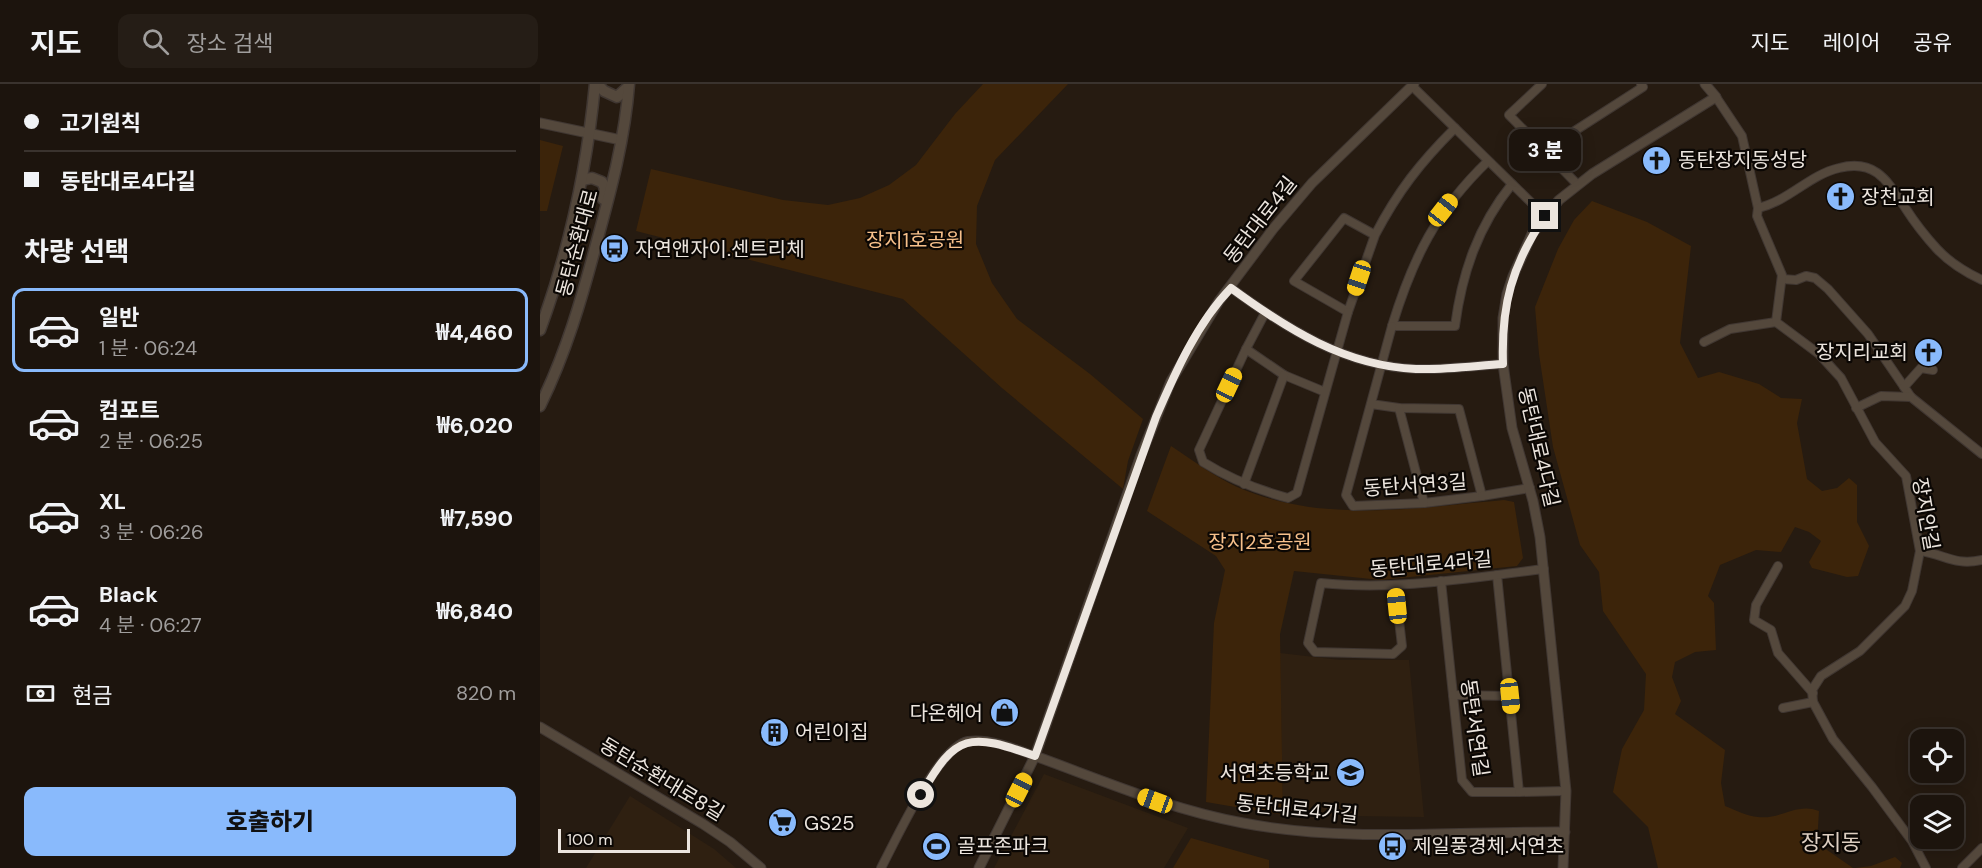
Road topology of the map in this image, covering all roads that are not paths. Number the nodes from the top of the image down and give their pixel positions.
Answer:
1 (596, 84) edge
2 (1542, 84) edge
3 (1641, 84) edge
4 (1705, 84) edge
5 (628, 85) edge
6 (1413, 85) edge
7 (1716, 97) junction
8 (540, 123) edge
9 (1455, 128) junction
10 (590, 135) junction
11 (621, 140) junction
12 (1545, 150) junction
13 (1488, 161) junction
14 (582, 180) junction
15 (1512, 184) junction
16 (1577, 184) junction
17 (1758, 208) junction
18 (1545, 216) junction
19 (600, 229) junction
20 (1375, 235) junction
21 (1782, 279) junction
22 (1982, 280) edge
23 (1231, 288) junction
24 (1265, 312) junction
25 (1348, 312) junction
26 (1776, 322) junction
27 (1392, 326) junction
28 (540, 330) edge
29 (1704, 342) dead end
30 (1246, 349) junction
31 (1336, 352) junction
32 (1503, 364) junction
33 (1382, 365) junction
34 (1933, 370) dead end
35 (1284, 375) junction
36 (1904, 387) junction
37 (1325, 392) junction
38 (1911, 397) junction
39 (1371, 404) junction
40 (540, 406) edge
41 (1399, 408) junction
42 (1856, 408) junction
43 (1982, 454) edge
44 (1244, 484) junction
45 (1530, 488) junction
46 (1482, 496) junction
47 (1424, 503) junction
48 (1920, 551) junction
49 (1982, 560) edge
50 (1778, 566) dead end
51 (1544, 569) junction
52 (1497, 575) junction
53 (1441, 581) junction
54 (1395, 586) junction
55 (1813, 693) junction
56 (1453, 695) junction
57 (1510, 696) junction
58 (1813, 702) junction
59 (1782, 708) dead end
60 (540, 727) edge
61 (1035, 756) junction
62 (1566, 791) junction
63 (1519, 792) junction
64 (1565, 832) junction
65 (1982, 848) edge
66 (761, 868) edge
67 (881, 868) edge
68 (979, 868) edge
69 (1563, 868) edge
70 (1926, 868) edge
71 (1962, 868) edge

1 - 5 main road
1 - 10 main road, 동탄순환대로
2 - 12 street
3 - 12 street
4 - 7 street
5 - 11 main road, 동탄순환대로
6 - 9 street
6 - 23 street, 동탄대로4길
7 - 16 street, 동탄대로4다길
7 - 17 street
8 - 10 street
9 - 13 street
9 - 20 street
10 - 11 street
10 - 14 main road, 동탄순환대로
11 - 19 main road, 동탄순환대로
12 - 16 street
13 - 15 street
13 - 27 street, 동탄서연3길
14 - 19 main road
14 - 28 main road, 동탄순환대로
15 - 18 street
15 - 27 street
16 - 18 street, 동탄대로4다길
17 - 21 street
17 - 22 street
18 - 32 street, 동탄대로4다길
19 - 40 main road, 동탄순환대로
20 - 25 street
20 - 25 street
21 - 26 street
21 - 36 street
23 - 24 street
23 - 61 street, 동탄대로4길
24 - 30 street
24 - 31 street
25 - 31 street
26 - 29 street
26 - 42 street, 장지안길
27 - 33 street, 동탄서연3길
30 - 35 street
30 - 44 street
31 - 33 street
31 - 37 street
32 - 33 street
32 - 45 street, 동탄대로4다길
33 - 39 street, 동탄서연3길
34 - 36 street
35 - 37 street
35 - 44 street
36 - 38 street
37 - 44 street
38 - 42 street
38 - 43 street
39 - 41 street, 동탄서연3길
39 - 47 street, 동탄서연3길
41 - 46 street, 동탄서연3길
41 - 47 street
42 - 48 street, 장지안길
45 - 46 street
45 - 51 street, 동탄대로4다길
46 - 47 street, 동탄서연3길
48 - 49 street
48 - 55 street, 장지안길
50 - 55 street
51 - 52 street, 동탄대로4라길
51 - 62 street, 동탄대로4다길
52 - 53 street, 동탄대로4라길
52 - 57 street, 동탄서연1길
53 - 54 street, 동탄대로4라길
53 - 56 street, 동탄서연1길
54 - 54 street, 동탄대로4라길
55 - 58 street
56 - 57 street
56 - 63 street, 동탄서연1길
57 - 63 street, 동탄서연1길
58 - 59 street
58 - 70 street
60 - 66 street, 동탄순환대로8길
61 - 64 street, 동탄대로4가길
61 - 67 street
61 - 68 street, 동탄대로4길
62 - 63 street
62 - 64 street, 동탄대로4다길
64 - 69 street, 동탄대로4다길
65 - 71 street

